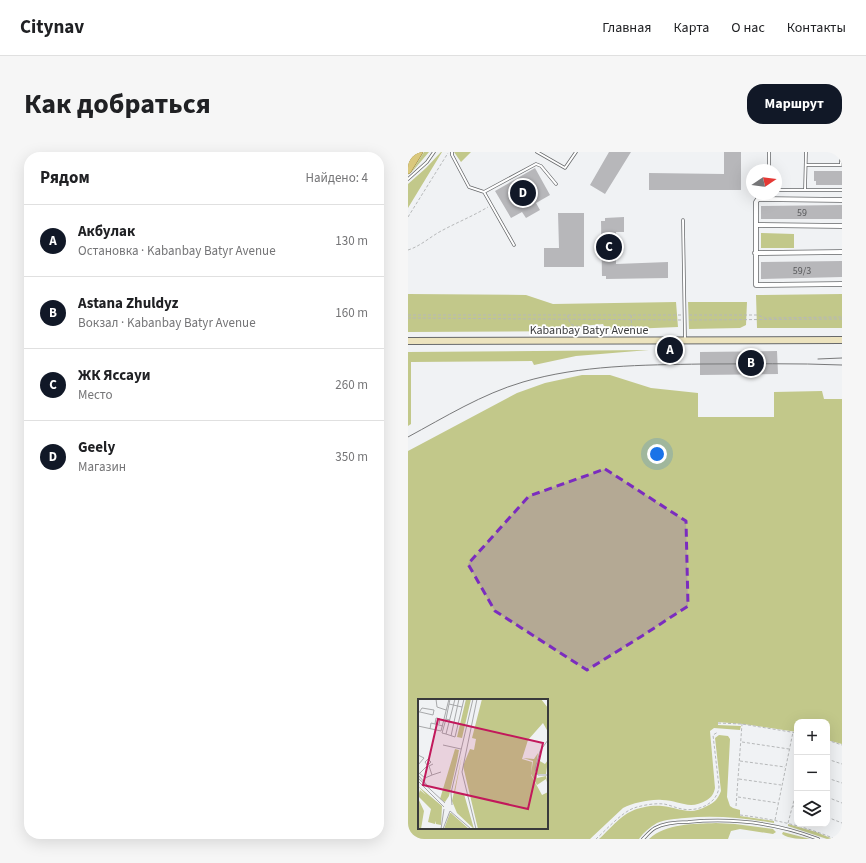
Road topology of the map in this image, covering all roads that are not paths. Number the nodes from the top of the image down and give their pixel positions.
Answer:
1 (419, 152) edge
2 (434, 152) edge
3 (452, 152) edge
4 (537, 152) edge
5 (576, 152) edge
6 (769, 152) edge
7 (806, 152) edge
8 (841, 152) edge
9 (769, 164) edge
10 (806, 165) junction
11 (408, 170) edge
12 (408, 179) edge
13 (556, 184) dead end
14 (782, 190) edge
15 (806, 190) junction
16 (842, 190) edge
17 (484, 192) junction
18 (842, 200) edge
19 (683, 220) dead end
20 (756, 225) junction
21 (842, 226) edge
22 (514, 245) dead end
23 (842, 252) edge
24 (755, 253) junction
25 (842, 284) edge
26 (685, 340) junction
27 (842, 340) edge
28 (408, 341) edge
29 (643, 839) edge
30 (818, 839) edge

1 - 11 main road
2 - 12 lane
3 - 17 lane
4 - 5 lane
6 - 9 lane
7 - 10 lane
8 - 10 lane
10 - 15 lane
13 - 17 lane
14 - 15 lane
15 - 16 lane
17 - 22 lane
18 - 20 street
19 - 26 lane
20 - 21 street
20 - 24 street
23 - 24 street
24 - 25 street
26 - 27 main road, Kabanbay Batyr Avenue
26 - 28 main road, Kabanbay Batyr Avenue
29 - 30 lane

